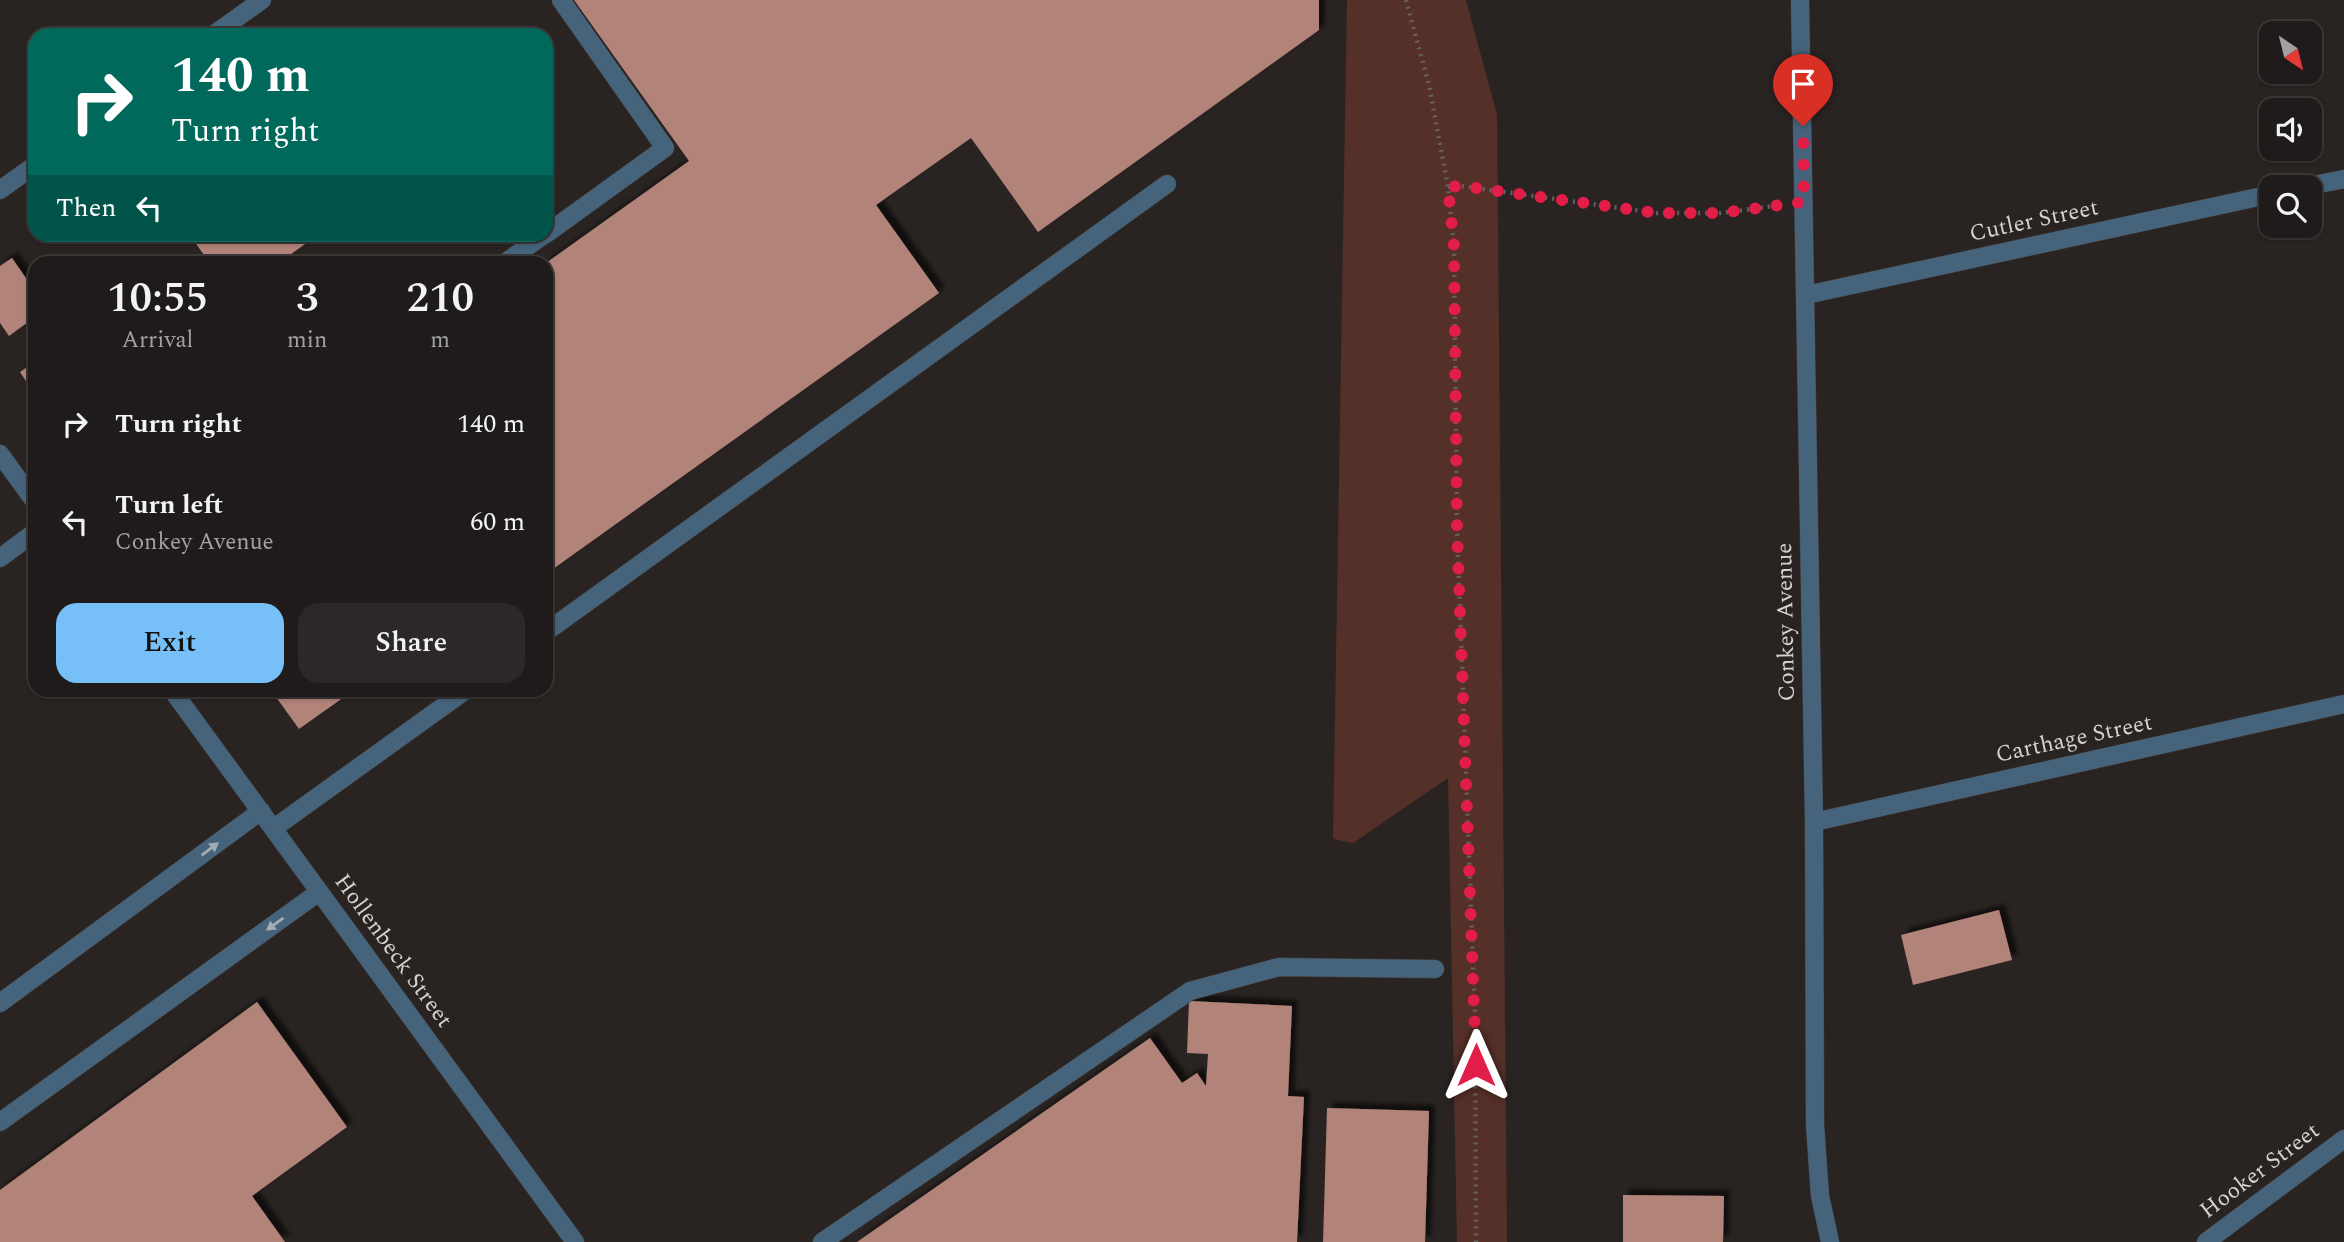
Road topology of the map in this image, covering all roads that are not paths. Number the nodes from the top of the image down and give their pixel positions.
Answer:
1 (262, 0) edge
2 (561, 0) edge
3 (1800, 0) edge
4 (224, 28) edge
5 (28, 170) edge
6 (2344, 179) edge
7 (2322, 183) edge
8 (1167, 184) dead end
9 (0, 190) edge
10 (2259, 197) edge
11 (553, 228) edge
12 (534, 242) edge
13 (514, 256) edge
14 (1806, 295) junction
15 (0, 454) edge
16 (28, 492) edge
17 (28, 537) edge
18 (0, 558) edge
19 (553, 627) edge
20 (177, 697) edge
21 (456, 697) edge
22 (2344, 704) edge
23 (261, 811) junction
24 (1814, 822) junction
25 (274, 828) junction
26 (319, 892) junction
27 (1435, 969) dead end
28 (0, 1003) edge
29 (0, 1122) edge
30 (2344, 1139) edge
31 (575, 1242) edge
32 (821, 1242) edge
33 (1830, 1242) edge
34 (2206, 1242) edge

1 - 4 street
2 - 11 street
3 - 14 street, Conkey Avenue
5 - 9 street
6 - 7 street
8 - 19 street
10 - 14 street, Cutler Street
12 - 13 street
14 - 24 street, Conkey Avenue
15 - 16 street
17 - 18 street
20 - 23 street, Hollenbeck Street
21 - 25 street
22 - 24 street, Carthage Street
23 - 25 street, Hollenbeck Street
28 -> 23 street
24 - 33 street, Conkey Avenue
25 - 26 street, Hollenbeck Street
26 -> 29 street
26 - 31 street, Hollenbeck Street
27 - 32 street
30 - 34 street, Hooker Street

